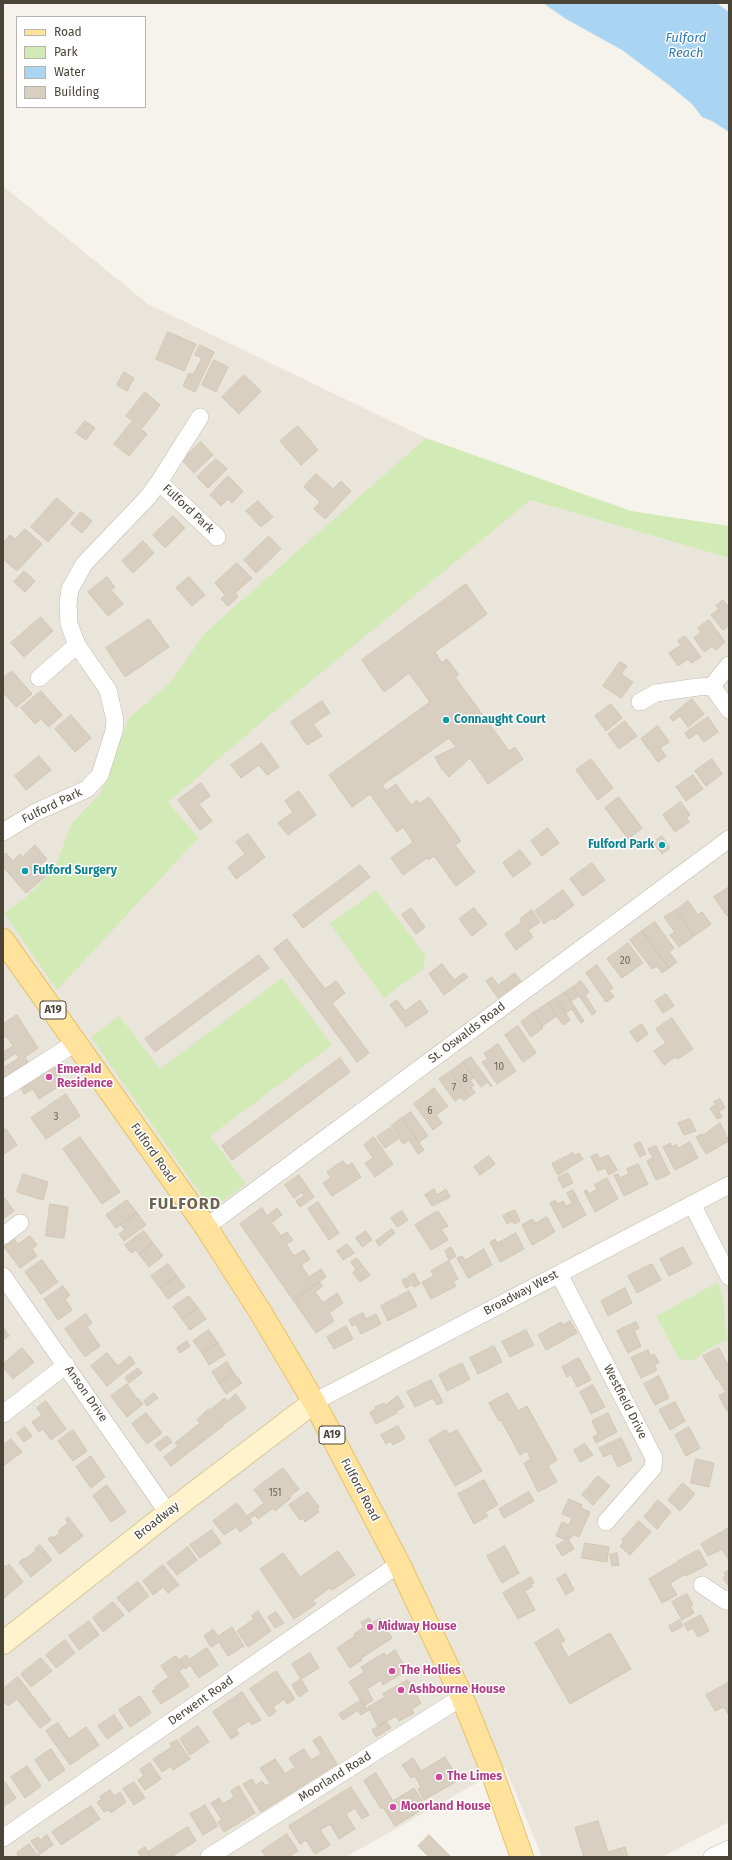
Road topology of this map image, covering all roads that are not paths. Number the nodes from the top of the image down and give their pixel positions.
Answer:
1 (200, 417) dead end
2 (159, 482) junction
3 (217, 537) dead end
4 (77, 645) junction
5 (729, 665) edge
6 (40, 678) dead end
7 (712, 686) junction
8 (640, 702) dead end
9 (729, 710) edge
10 (3, 832) edge
11 (729, 840) edge
12 (3, 940) edge
13 (75, 1042) junction
14 (3, 1089) edge
15 (729, 1185) edge
16 (692, 1204) junction
17 (20, 1223) dead end
18 (206, 1227) junction
19 (3, 1236) edge
20 (559, 1274) junction
21 (3, 1276) edge
22 (729, 1277) edge
23 (66, 1366) junction
24 (314, 1402) junction
25 (3, 1414) edge
26 (168, 1513) junction
27 (606, 1522) dead end
28 (399, 1564) junction
29 (702, 1585) dead end
30 (729, 1599) edge
31 (3, 1643) edge
32 (462, 1697) junction
33 (3, 1838) edge
34 (729, 1849) edge
35 (209, 1857) edge
36 (522, 1857) edge
37 (712, 1857) edge

1 - 2 street, Fulford Park
2 - 3 street, Fulford Park
2 - 4 street, Fulford Park
4 - 6 street
4 - 10 street, Fulford Park
5 - 7 street
7 - 8 street
7 - 9 street
11 - 18 street, St. Oswalds Road
12 - 13 main road, A19
13 - 14 street
13 - 18 main road, Fulford Road / A19
15 - 16 street, Broadway West
16 - 20 street, Broadway West
16 - 22 street
17 - 19 street
18 - 24 main road, Fulford Road / A19
20 - 24 street, Broadway West
20 - 27 street, Westfield Drive
21 - 23 street, Anson Drive
23 - 25 street
23 - 26 street, Anson Drive
24 - 26 street, Broadway
24 - 28 main road, Fulford Road / A19
26 - 31 street, Broadway
28 - 32 main road, Fulford Road / A19
28 - 33 street, Derwent Road
29 - 30 street
32 - 35 street, Moorland Road
32 - 36 main road, Fulford Road / A19
34 - 37 street

